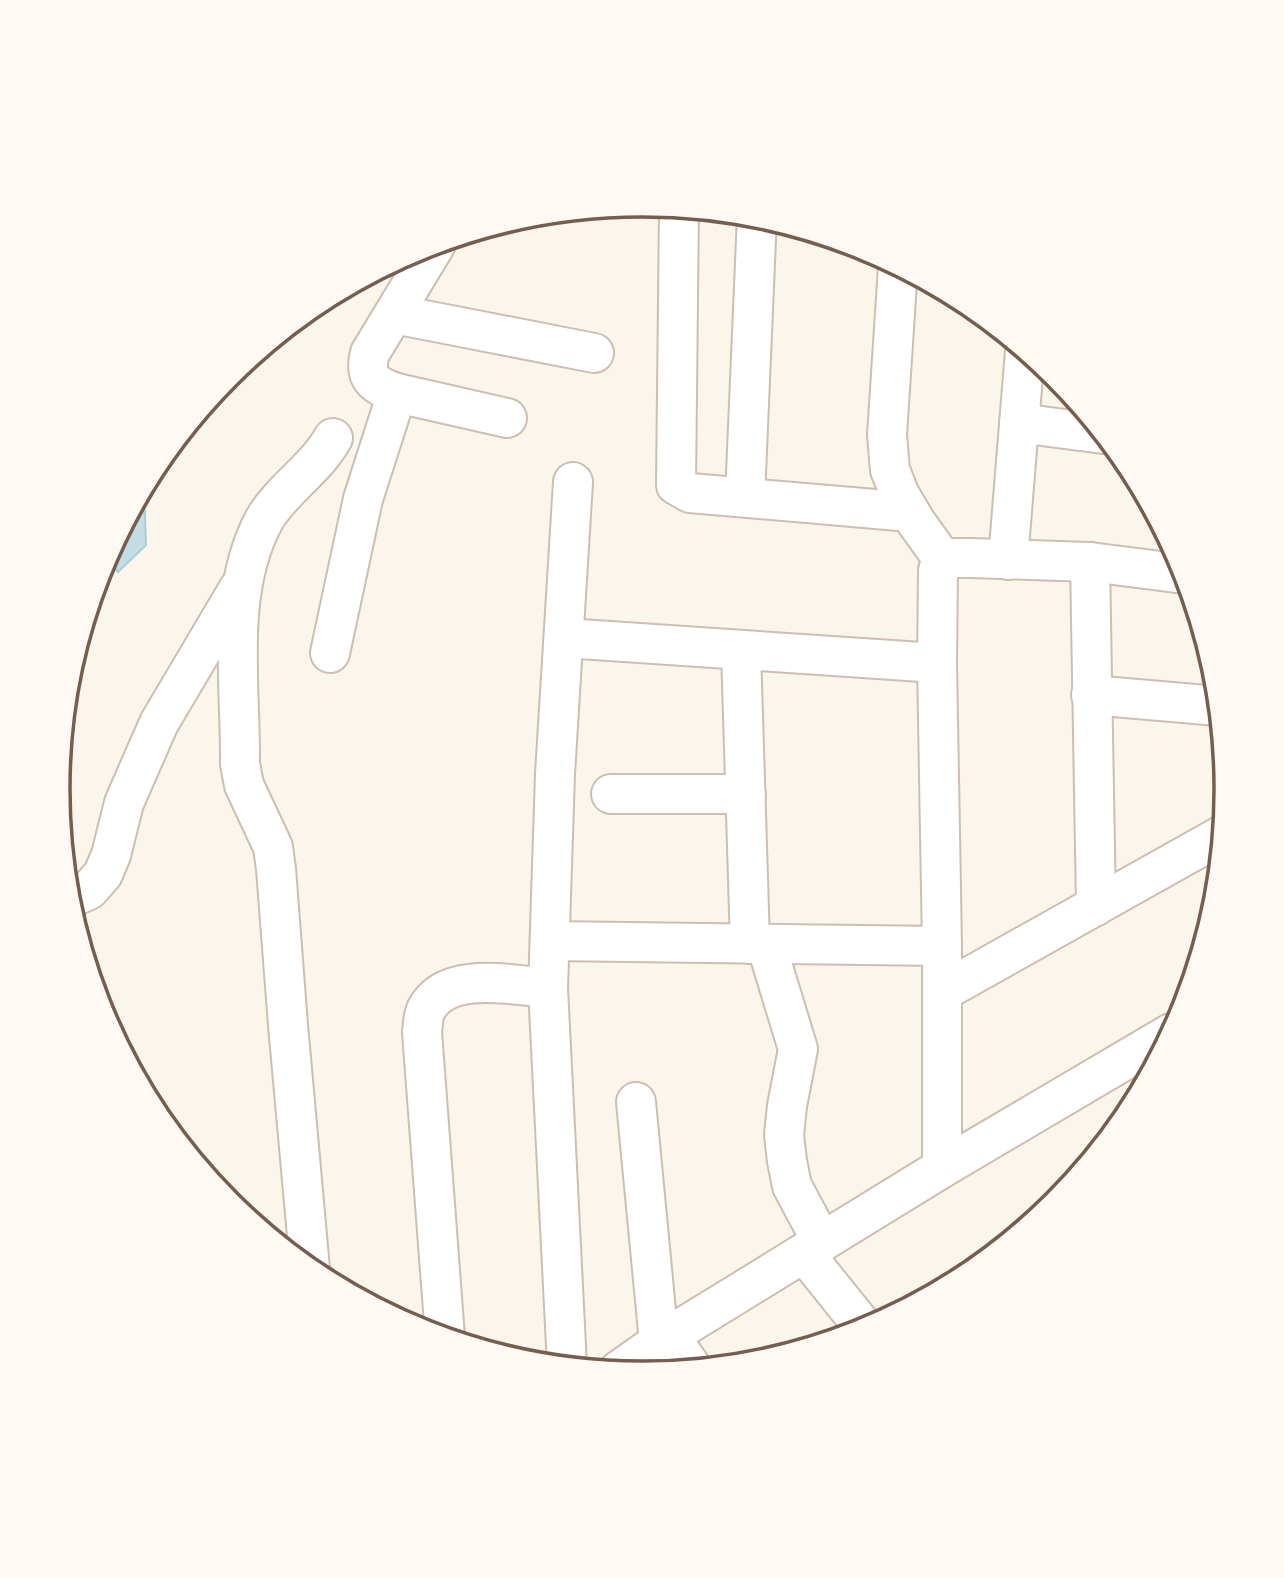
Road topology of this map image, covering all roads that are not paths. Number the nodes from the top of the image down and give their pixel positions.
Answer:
1 (679, 218) edge
2 (756, 229) edge
3 (427, 260) edge
4 (897, 277) edge
5 (394, 314) junction
6 (594, 353) dead end
7 (1024, 364) edge
8 (397, 393) junction
9 (507, 418) dead end
10 (1019, 423) junction
11 (1089, 432) edge
12 (332, 438) dead end
13 (573, 482) dead end
14 (745, 497) junction
15 (911, 512) junction
16 (1008, 560) junction
17 (944, 561) junction
18 (1090, 562) junction
19 (1171, 572) edge
20 (242, 584) junction
21 (565, 639) junction
22 (741, 650) junction
23 (330, 653) dead end
24 (937, 663) junction
25 (1091, 695) junction
26 (1208, 705) edge
27 (611, 794) dead end
28 (746, 794) junction
29 (1211, 841) edge
30 (80, 894) edge
31 (1096, 906) junction
32 (550, 942) junction
33 (757, 944) junction
34 (942, 946) junction
35 (548, 988) junction
36 (942, 992) junction
37 (1155, 1043) edge
38 (636, 1102) dead end
39 (942, 1168) junction
40 (813, 1247) junction
41 (309, 1254) edge
42 (858, 1318) edge
43 (445, 1326) edge
44 (664, 1339) junction
45 (566, 1356) edge
46 (684, 1359) edge
47 (633, 1361) edge

1 - 14 street
2 - 14 street
3 - 5 street
4 - 15 street
5 - 6 street
5 - 8 street
7 - 10 street
8 - 9 street
8 - 23 street
10 - 11 street
10 - 16 street
12 - 20 street
13 - 21 street
14 - 15 street
15 - 17 street
16 - 17 street
16 - 18 street
17 - 24 street
18 - 19 street
18 - 25 street
20 - 30 street
20 - 41 street
21 - 22 street
21 - 32 street
22 - 24 street
22 - 28 street
24 - 34 street
25 - 26 street
25 - 31 street
27 - 28 street
28 - 33 street
29 - 31 street
31 - 36 street
32 - 33 street
32 - 35 street
33 - 34 street
33 - 40 street
34 - 36 street
35 - 43 street
35 - 45 street
36 - 39 street
37 - 39 street
38 - 44 street
39 - 40 street
40 - 42 street
40 - 44 street
44 - 46 street
44 - 47 street

